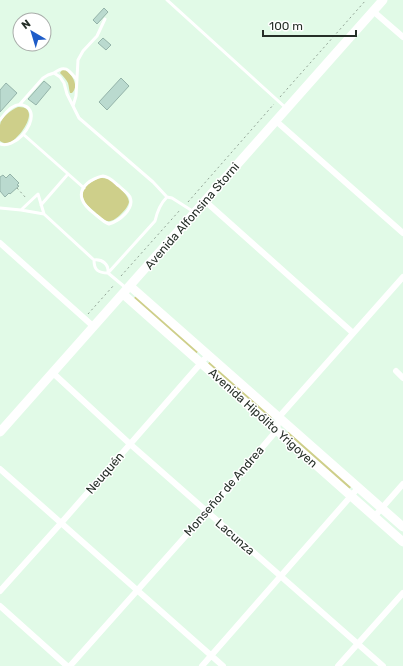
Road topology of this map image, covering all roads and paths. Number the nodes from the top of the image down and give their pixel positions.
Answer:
1 (167, 0) edge
2 (366, 0) edge
3 (383, 0) edge
4 (373, 11) junction
5 (105, 19) dead end
6 (403, 37) edge
7 (54, 73) junction
8 (77, 80) junction
9 (278, 100) junction
10 (20, 104) junction
11 (73, 106) junction
12 (287, 109) junction
13 (0, 120) edge
14 (276, 121) junction
15 (23, 134) junction
16 (0, 144) edge
17 (68, 174) junction
18 (17, 188) dead end
19 (84, 188) junction
20 (167, 197) junction
21 (205, 201) junction
22 (30, 202) junction
23 (41, 205) junction
24 (184, 206) junction
25 (0, 207) edge
26 (21, 210) junction
27 (195, 213) junction
28 (44, 214) junction
29 (403, 233) edge
30 (0, 243) edge
31 (94, 260) junction
32 (108, 273) junction
33 (403, 277) edge
34 (117, 281) junction
35 (127, 290) junction
36 (84, 318) junction
37 (94, 327) junction
38 (353, 333) junction
39 (208, 355) junction
40 (201, 363) junction
41 (396, 371) dead end
42 (53, 373) junction
43 (403, 378) edge
44 (279, 417) junction
45 (277, 430) junction
46 (0, 432) edge
47 (130, 444) junction
48 (0, 469) edge
49 (403, 484) edge
50 (358, 488) junction
51 (351, 496) junction
52 (381, 508) junction
53 (206, 512) junction
54 (374, 517) junction
55 (62, 522) junction
56 (403, 527) edge
57 (403, 542) edge
58 (280, 576) junction
59 (138, 590) junction
60 (0, 591) edge
61 (403, 593) edge
62 (0, 606) edge
63 (358, 644) junction
64 (211, 655) junction
65 (67, 666) edge
66 (70, 666) edge
67 (202, 666) edge
68 (223, 666) edge
69 (338, 666) edge
70 (383, 666) edge

1 - 9 lane
2 - 9 path
3 - 4 main road, Avenida Alfonsina Storni
4 - 6 street
4 - 12 main road, Avenida Alfonsina Storni
5 - 8 lane
7 - 8 lane
7 - 10 lane
7 - 11 lane
8 - 11 lane
9 - 12 lane
9 - 24 path
10 - 13 lane
10 - 15 lane
11 - 20 lane
12 - 14 main road, Avenida Alfonsina Storni
14 - 21 main road, Avenida Alfonsina Storni
14 - 29 street
15 - 16 lane
15 - 17 lane
17 - 19 lane
17 - 23 lane
18 - 22 path
19 - 19 lane
20 - 24 lane
20 - 32 lane
21 - 27 main road, Avenida Alfonsina Storni
21 - 38 street
22 - 23 lane
22 - 26 lane
23 - 28 lane
24 - 27 lane
24 - 34 path
25 - 26 lane
26 - 28 lane
27 - 35 main road, Avenida Alfonsina Storni
28 - 31 lane
30 - 36 street
31 - 32 lane
31 - 32 lane
32 - 34 lane
33 - 38 street
34 - 35 lane
34 - 36 path
35 - 37 main road, Avenida Alfonsina Storni
35 - 39 main road, Avenida Hipólito Yrigoyen
35 - 40 main road, Avenida Hipólito Yrigoyen
36 - 37 street
37 - 42 main road, Avenida Alfonsina Storni
38 - 44 street
39 - 40 street, Neuquén
39 - 44 main road, Avenida Hipólito Yrigoyen
40 - 45 main road, Avenida Hipólito Yrigoyen
40 - 47 street, Neuquén
41 - 43 street
42 - 46 main road, Avenida Alfonsina Storni
42 - 47 street, Lacunza
44 - 45 street
44 - 50 main road, Avenida Hipólito Yrigoyen
45 - 51 main road, Avenida Hipólito Yrigoyen
45 - 53 street, Monseñor de Andrea
47 - 53 street, Lacunza
47 - 55 street, Neuquén
48 - 55 street
49 - 52 street
50 - 51 street
50 - 52 main road, Avenida Hipólito Yrigoyen
51 - 54 main road, Avenida Hipólito Yrigoyen
51 - 58 street
52 - 54 street
52 - 56 main road, Avenida Hipólito Yrigoyen
53 - 58 street, Lacunza
53 - 59 street, Monseñor de Andrea
54 - 57 main road, Avenida Hipólito Yrigoyen
55 - 59 street
55 - 60 street, Neuquén
58 - 63 street, Lacunza
58 - 64 street
59 - 64 street
59 - 66 street, Monseñor de Andrea
61 - 63 street
62 - 65 street
63 - 69 street
63 - 70 street, Lacunza
64 - 67 street
64 - 68 street

